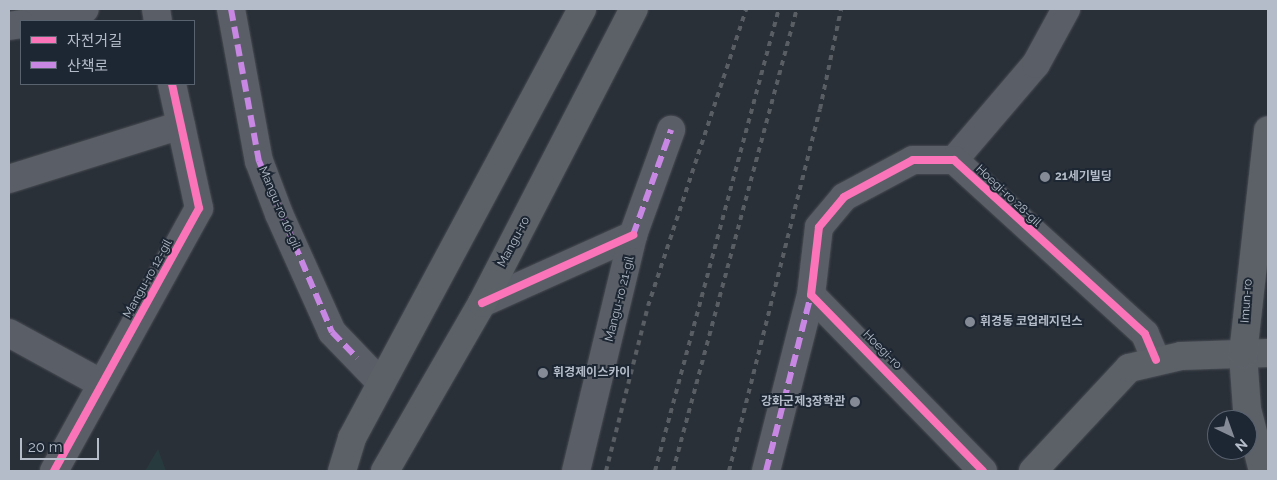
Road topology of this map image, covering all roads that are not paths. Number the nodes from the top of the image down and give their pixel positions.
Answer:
1 (85, 9) edge
2 (231, 9) edge
3 (582, 9) edge
4 (634, 9) edge
5 (1066, 9) edge
6 (36, 20) edge
7 (172, 85) edge
8 (181, 125) junction
9 (671, 130) dead end
10 (1268, 130) edge
11 (954, 160) junction
12 (9, 179) edge
13 (1266, 186) edge
14 (634, 235) junction
15 (811, 295) junction
16 (482, 302) junction
17 (9, 333) edge
18 (1256, 354) edge
19 (1156, 360) junction
20 (381, 383) junction
21 (102, 384) junction
22 (54, 471) edge
23 (342, 471) edge
24 (385, 471) edge
25 (576, 471) edge
26 (766, 471) edge
27 (983, 471) edge
28 (1033, 471) edge
29 (1263, 471) edge

1 - 6 street
2 - 20 street, Mangu-ro 10-gil
3 - 20 main road
4 - 16 main road, Mangu-ro
5 - 11 street
7 - 8 street, Mangu-ro 12-gil
8 - 12 street
8 - 21 street, Mangu-ro 12-gil
9 - 14 street, Mangu-ro 21-gil
10 - 13 main road, Imun-ro
11 - 15 street
11 - 19 street, Hoegi-ro 28-gil
13 - 18 main road, Imun-ro
14 - 16 street
14 - 25 street, Mangu-ro 21-gil
15 - 26 street
15 - 27 street, Hoegi-ro
16 - 24 main road, Mangu-ro
17 - 21 street
18 - 19 main road
18 - 29 main road, Imun-ro
19 - 28 main road
20 - 23 main road
21 - 22 street, Mangu-ro 12-gil

